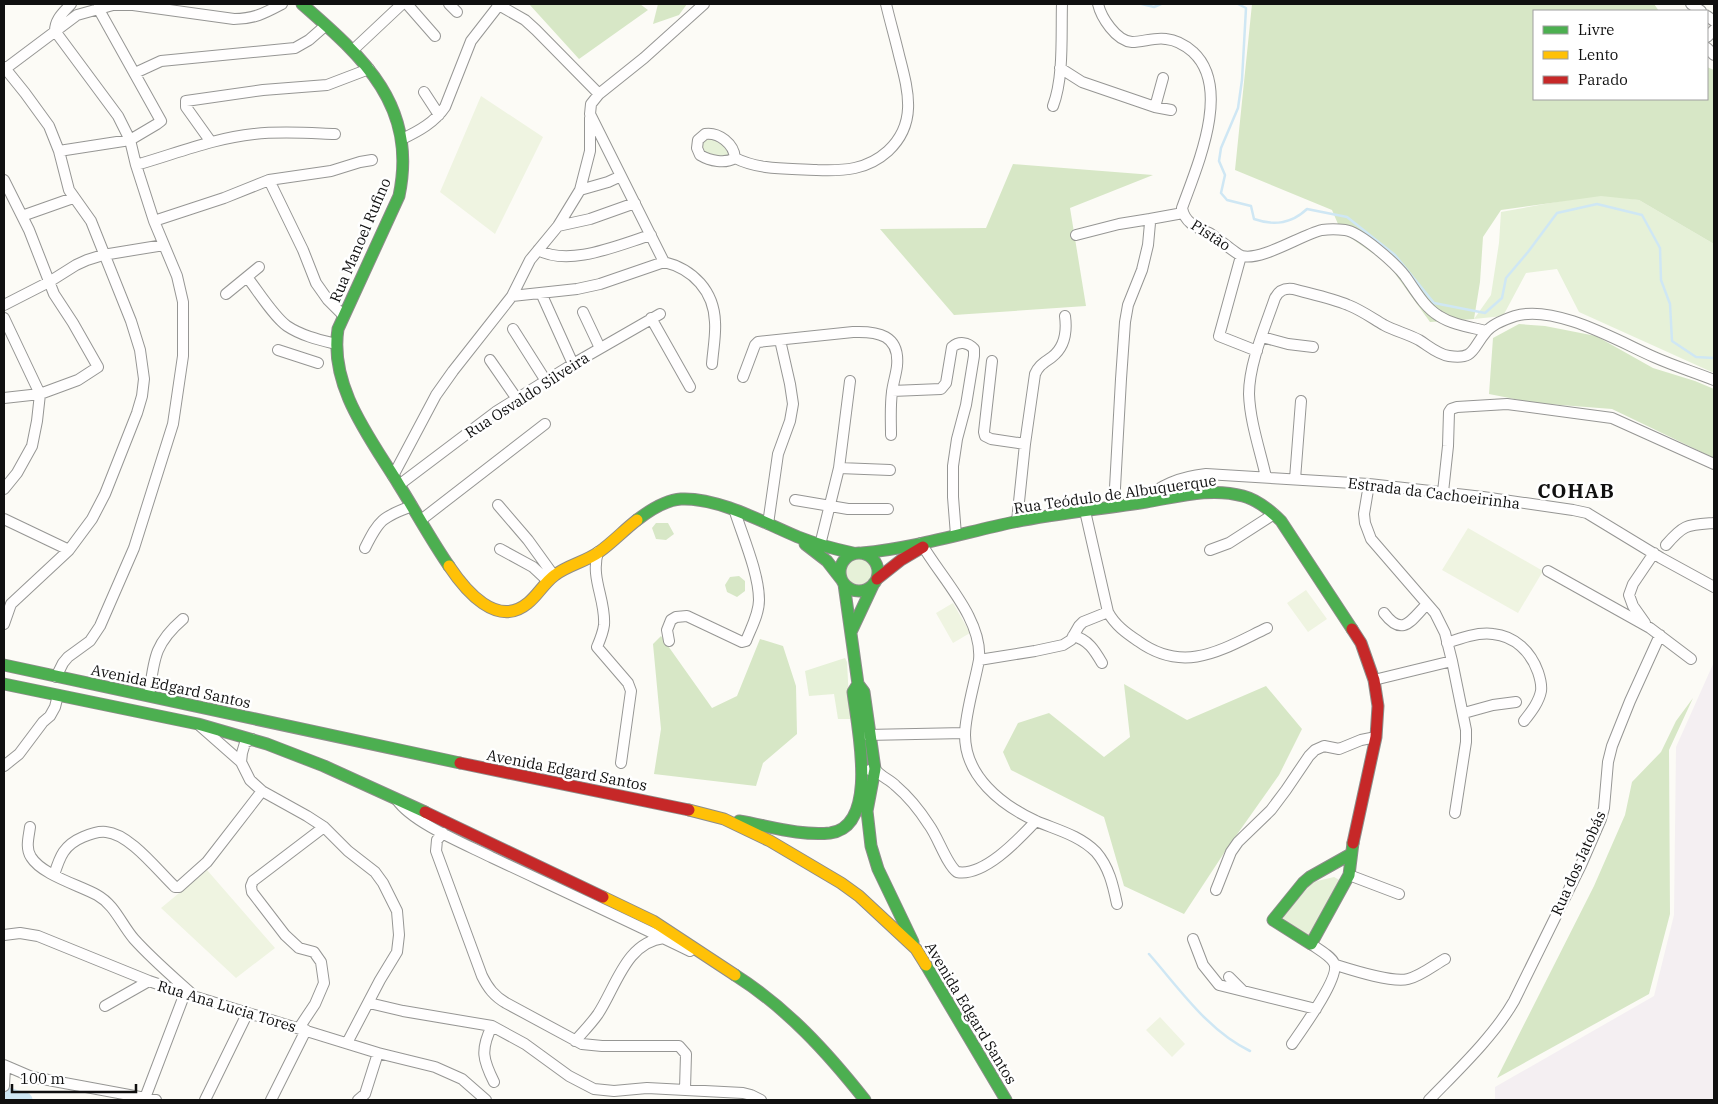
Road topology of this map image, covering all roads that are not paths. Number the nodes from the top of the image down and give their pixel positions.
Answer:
1 (71, 4) edge
2 (282, 4) edge
3 (302, 4) edge
4 (402, 4) edge
5 (407, 4) edge
6 (449, 4) edge
7 (498, 4) edge
8 (704, 4) edge
9 (886, 4) edge
10 (1062, 4) edge
11 (1098, 4) edge
12 (98, 8) junction
13 (457, 12) dead end
14 (325, 26) junction
15 (54, 31) junction
16 (435, 36) dead end
17 (353, 50) junction
18 (4, 68) edge
19 (1060, 68) junction
20 (369, 69) junction
21 (135, 73) junction
22 (1164, 78) dead end
23 (424, 92) dead end
24 (600, 94) junction
25 (1053, 106) dead end
26 (1155, 107) junction
27 (1171, 110) dead end
28 (590, 114) junction
29 (440, 115) junction
30 (335, 134) dead end
31 (402, 139) junction
32 (130, 140) junction
33 (211, 142) junction
34 (58, 151) junction
35 (736, 158) dead end
36 (372, 160) dead end
37 (136, 165) junction
38 (621, 176) junction
39 (4, 180) edge
40 (269, 180) junction
41 (580, 190) junction
42 (73, 198) junction
43 (635, 203) junction
44 (1183, 213) junction
45 (22, 216) junction
46 (1150, 219) junction
47 (154, 221) junction
48 (558, 226) junction
49 (1076, 235) dead end
50 (651, 236) junction
51 (164, 245) junction
52 (538, 250) junction
53 (103, 255) junction
54 (1241, 256) junction
55 (664, 262) junction
56 (258, 267) dead end
57 (247, 277) junction
58 (49, 282) junction
59 (541, 293) junction
60 (226, 294) dead end
61 (512, 296) junction
62 (4, 305) edge
63 (583, 312) dead end
64 (344, 316) junction
65 (1065, 316) dead end
66 (4, 318) edge
67 (514, 328) dead end
68 (1486, 331) junction
69 (1262, 337) junction
70 (780, 340) junction
71 (336, 344) junction
72 (1313, 347) dead end
73 (600, 348) junction
74 (278, 350) dead end
75 (1257, 351) junction
76 (490, 360) dead end
77 (992, 361) dead end
78 (318, 364) dead end
79 (573, 364) junction
80 (712, 364) dead end
81 (743, 377) dead end
82 (1714, 380) edge
83 (546, 381) junction
84 (850, 381) dead end
85 (690, 387) dead end
86 (892, 391) junction
87 (40, 394) junction
88 (4, 398) edge
89 (517, 398) junction
90 (1302, 401) dead end
91 (545, 424) dead end
92 (891, 435) dead end
93 (1025, 444) junction
94 (1714, 464) edge
95 (839, 468) junction
96 (890, 470) dead end
97 (1266, 477) junction
98 (1295, 479) junction
99 (396, 480) junction
100 (1369, 484) junction
101 (4, 489) edge
102 (1443, 492) junction
103 (794, 500) dead end
104 (1140, 502) junction
105 (498, 504) dead end
106 (412, 506) junction
107 (829, 506) junction
108 (1114, 506) junction
109 (888, 509) dead end
110 (1086, 511) junction
111 (734, 512) junction
112 (1274, 514) junction
113 (4, 519) edge
114 (421, 520) junction
115 (1017, 521) junction
116 (1714, 523) edge
117 (768, 524) junction
118 (792, 535) junction
119 (950, 536) junction
120 (820, 545) junction
121 (1666, 545) dead end
122 (922, 546) junction
123 (365, 548) dead end
124 (500, 549) dead end
125 (69, 550) junction
126 (1210, 550) dead end
127 (598, 552) junction
128 (858, 553) junction
129 (1654, 553) junction
130 (1548, 571) dead end
131 (551, 579) junction
132 (876, 581) junction
133 (843, 582) junction
134 (1714, 587) edge
135 (1427, 604) junction
136 (1108, 612) junction
137 (1384, 613) dead end
138 (183, 619) dead end
139 (4, 624) edge
140 (1268, 628) dead end
141 (1650, 628) junction
142 (851, 632) junction
143 (1660, 635) junction
144 (1073, 636) junction
145 (669, 641) dead end
146 (1447, 643) junction
147 (1691, 659) dead end
148 (979, 660) junction
149 (1452, 661) junction
150 (1102, 663) dead end
151 (4, 665) edge
152 (56, 677) junction
153 (1374, 680) junction
154 (4, 684) edge
155 (858, 684) junction
156 (58, 695) junction
157 (149, 696) junction
158 (1516, 702) dead end
159 (1464, 713) junction
160 (1524, 721) dead end
161 (198, 724) junction
162 (964, 733) junction
163 (858, 735) junction
164 (870, 735) junction
165 (1376, 737) junction
166 (252, 739) junction
167 (241, 762) junction
168 (622, 763) dead end
169 (4, 766) edge
170 (875, 769) junction
171 (862, 771) junction
172 (262, 791) junction
173 (397, 800) junction
174 (1455, 813) dead end
175 (724, 819) junction
176 (1036, 821) junction
177 (30, 827) dead end
178 (324, 827) junction
179 (444, 833) junction
180 (1351, 854) junction
181 (54, 875) junction
182 (1349, 875) junction
183 (1216, 890) dead end
184 (1399, 894) dead end
185 (1117, 904) dead end
186 (4, 935) edge
187 (664, 938) junction
188 (1193, 939) dead end
189 (1311, 944) junction
190 (916, 949) junction
191 (1445, 959) dead end
192 (713, 960) junction
193 (1336, 966) junction
194 (1229, 977) dead end
195 (149, 981) junction
196 (1244, 991) junction
197 (185, 993) junction
198 (196, 997) junction
199 (369, 1003) junction
200 (105, 1006) dead end
201 (1316, 1009) junction
202 (247, 1014) junction
203 (492, 1026) junction
204 (302, 1029) junction
205 (575, 1041) junction
206 (347, 1043) junction
207 (1292, 1044) dead end
208 (378, 1053) junction
209 (5, 1066) edge
210 (494, 1082) dead end
211 (4, 1085) edge
212 (681, 1089) junction
213 (613, 1096) edge
214 (145, 1098) junction
215 (156, 1100) edge
216 (205, 1100) edge
217 (271, 1100) edge
218 (358, 1100) edge
219 (486, 1100) edge
220 (676, 1100) edge
221 (761, 1100) edge
222 (865, 1100) edge
223 (1006, 1100) edge
224 (1429, 1100) edge

1 - 15 street
2 - 12 street
3 - 14 main road, Rua Manoel Rufino
4 - 17 street
5 - 16 street
6 - 13 street
7 - 24 street
7 - 29 street
8 - 24 street
9 - 35 street
10 - 19 street
11 - 44 street, Pistão
12 - 15 street
12 - 21 street
14 - 17 main road, Rua Manoel Rufino
14 - 21 street
15 - 18 street
15 - 32 street
17 - 20 main road, Rua Manoel Rufino
18 - 34 street
19 - 25 street
19 - 26 street
20 - 31 main road, Rua Manoel Rufino
20 - 33 street
21 - 32 street
22 - 26 street
23 - 29 street
24 - 28 street
26 - 27 street
28 - 38 street
28 - 41 street
29 - 31 street
30 - 33 street
31 - 64 main road, Rua Manoel Rufino
32 - 34 street
32 - 37 street
33 - 37 street
34 - 42 street
36 - 40 street
37 - 47 street
38 - 41 street
38 - 43 street
39 - 45 street
40 - 47 street
40 - 64 street
41 - 48 street
42 - 45 street
42 - 53 street
43 - 48 street
43 - 50 street
44 - 46 street
44 - 54 street, Pistão
45 - 58 street
46 - 49 street
46 - 108 street
47 - 51 street
48 - 52 street
50 - 52 street
50 - 55 street
51 - 53 street
51 - 152 street
52 - 61 street
53 - 58 street
53 - 125 street
54 - 68 street, Pistão
54 - 75 street
55 - 59 street
55 - 80 street
56 - 57 street
57 - 60 street
57 - 71 street
58 - 62 street
58 - 87 street
59 - 61 street
59 - 79 street
61 - 99 street
63 - 73 street
64 - 71 main road, Rua Manoel Rufino
65 - 93 street
66 - 87 street
67 - 83 street
68 - 69 street
68 - 82 street
69 - 72 street
69 - 75 street
70 - 81 street
70 - 86 street
70 - 117 street
71 - 99 main road, Rua Teódulo de Albuquerque
73 - 79 street, Rua Osvaldo Silveira
73 - 85 street, Rua Osvaldo Silveira
74 - 78 street
75 - 97 street
76 - 89 street
77 - 93 street
79 - 83 street, Rua Osvaldo Silveira
83 - 89 street, Rua Osvaldo Silveira
84 - 95 street
86 - 92 street
86 - 119 street
87 - 88 street
87 - 101 street
89 - 99 street, Rua Osvaldo Silveira
90 - 98 street
91 - 114 street
93 - 115 street
94 - 102 street
95 - 96 street
95 - 107 street
97 - 98 street, Estrada da Cachoeirinha
97 - 104 street, Estrada da Cachoeirinha
98 - 100 street, Estrada da Cachoeirinha
99 - 106 main road, Rua Teódulo de Albuquerque
100 - 102 street, Estrada da Cachoeirinha
100 - 135 street
102 - 129 street, Estrada da Cachoeirinha
103 - 107 street
104 - 108 main road, Rua Teódulo de Albuquerque
104 - 112 main road, Rua Teódulo de Albuquerque
105 - 131 street
106 - 114 main road, Rua Teódulo de Albuquerque
106 - 123 street
107 - 109 street
107 - 120 street
108 - 110 main road, Rua Teódulo de Albuquerque
110 - 115 main road, Rua Teódulo de Albuquerque
110 - 136 street
111 - 117 main road, Rua Teódulo de Albuquerque
111 - 127 main road, Rua Teódulo de Albuquerque
111 - 145 street
112 - 126 street
112 - 153 main road, Rua Teódulo de Albuquerque
113 - 125 street
114 - 131 main road, Rua Teódulo de Albuquerque
115 - 119 main road, Rua Teódulo de Albuquerque
116 - 121 street
117 - 118 main road, Rua Teódulo de Albuquerque
118 - 120 main road, Rua Teódulo de Albuquerque
118 - 133 main road, Rua Teódulo de Albuquerque
119 - 122 main road, Rua Teódulo de Albuquerque
120 - 128 main road, Rua Teódulo de Albuquerque
122 - 128 main road, Rua Teódulo de Albuquerque
122 - 132 main road, Rua Teódulo de Albuquerque
122 - 148 street
124 - 131 street
125 - 139 street
127 - 131 main road, Rua Teódulo de Albuquerque
127 - 168 street
128 - 132 main road
128 - 133 main road
129 - 134 street, Estrada da Cachoeirinha
129 - 141 street
130 - 141 street
132 - 133 main road
132 - 142 main road
133 - 142 main road
135 - 137 street
135 - 146 street
136 - 140 street
136 - 144 street
138 - 157 street
141 - 143 street
142 - 155 main road
143 - 147 street
143 - 224 street, Rua dos Jatobás
144 - 148 street
144 - 150 street
146 - 149 street
146 - 160 street
148 - 162 street
149 - 153 street
149 - 159 street
151 - 152 main road, Avenida Edgard Santos
152 - 157 main road, Avenida Edgard Santos
153 - 165 main road, Rua Teódulo de Albuquerque
154 - 156 main road
155 - 163 main road
155 - 164 main road
156 - 161 main road
156 - 169 street
157 - 175 main road, Avenida Edgard Santos
158 - 159 street
159 - 174 street
161 - 166 main road
161 - 167 street
162 - 164 street
162 - 176 street
163 - 164 street
163 - 171 main road
164 - 170 main road
165 - 180 main road, Rua Teódulo de Albuquerque
165 - 183 street
166 - 167 street
166 - 173 main road
167 - 172 street
170 - 171 street
170 - 176 street
170 - 190 main road
171 - 175 main road
172 - 178 street
172 - 181 street
173 - 179 street
173 - 192 main road
175 - 190 main road, Avenida Edgard Santos
176 - 185 street
177 - 181 street
178 - 199 street
178 - 204 street
179 - 187 street
179 - 205 street
180 - 182 main road, Rua Teódulo de Albuquerque
180 - 189 main road
181 - 198 street
182 - 184 street
182 - 189 main road, Rua Teódulo de Albuquerque
186 - 195 street, Rua Ana Lucia Tores
187 - 192 street
187 - 205 street
188 - 196 street
189 - 193 street
190 - 223 main road, Avenida Edgard Santos
191 - 193 street
192 - 222 main road
193 - 201 street
194 - 196 street
195 - 197 street, Rua Ana Lucia Tores
195 - 200 street
196 - 201 street
197 - 198 street, Rua Ana Lucia Tores
197 - 214 street
198 - 202 street, Rua Ana Lucia Tores
199 - 203 street
199 - 206 street
201 - 207 street
202 - 204 street, Rua Ana Lucia Tores
202 - 216 street
203 - 210 street
203 - 213 street
204 - 206 street, Rua Ana Lucia Tores
204 - 217 street
205 - 212 street
206 - 208 street, Rua Ana Lucia Tores
208 - 218 street
208 - 219 street, Rua Ana Lucia Tores
209 - 211 street
209 - 214 street
212 - 213 street
212 - 220 street
212 - 221 street
214 - 215 street

